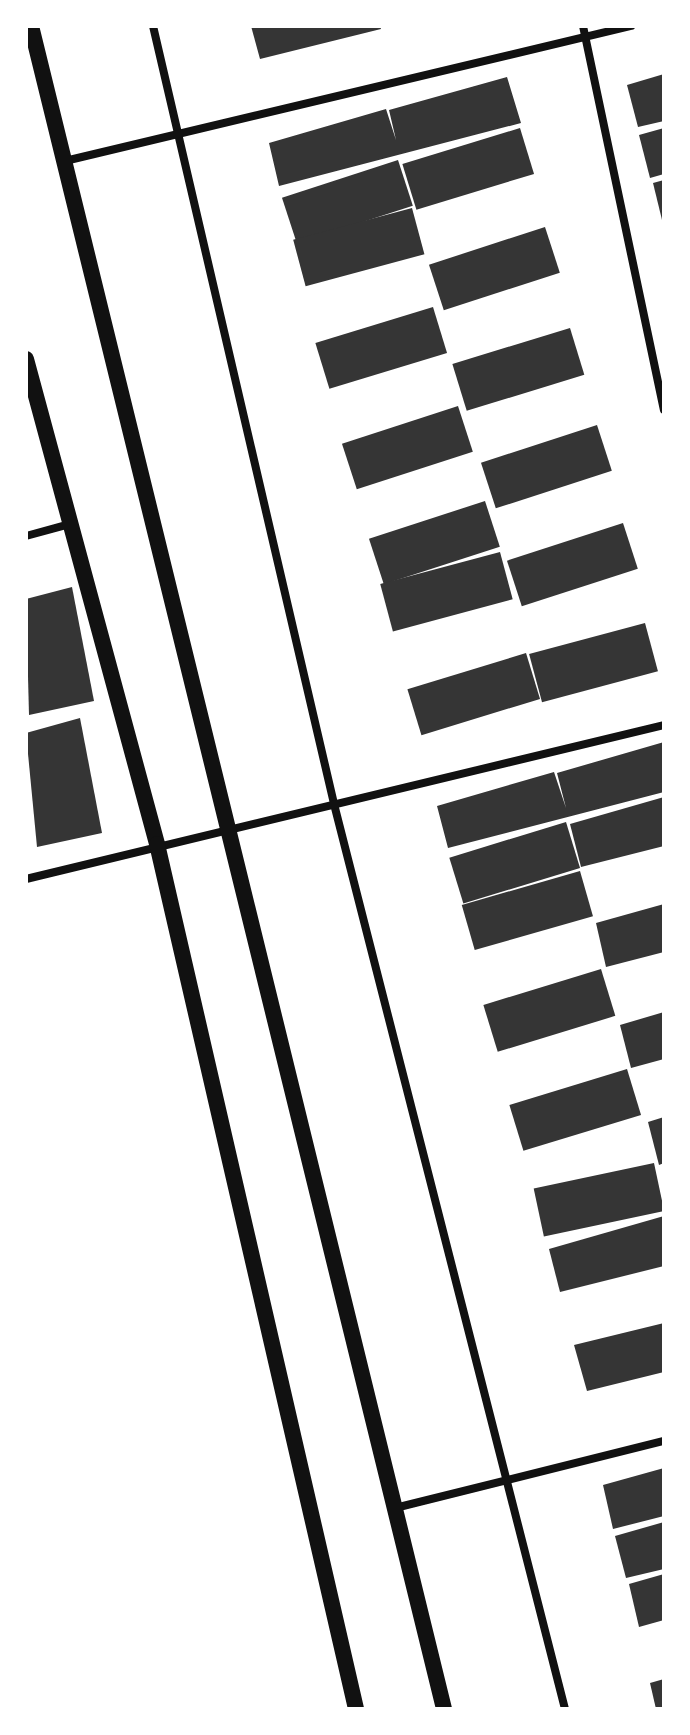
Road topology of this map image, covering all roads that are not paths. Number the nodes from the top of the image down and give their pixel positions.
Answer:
1 (31, 26) edge
2 (153, 26) edge
3 (583, 26) edge
4 (631, 26) edge
5 (586, 37) junction
6 (179, 134) junction
7 (64, 161) junction
8 (26, 359) edge
9 (664, 410) edge
10 (70, 524) junction
11 (26, 536) edge
12 (664, 725) edge
13 (334, 804) junction
14 (225, 830) junction
15 (157, 844) junction
16 (26, 879) edge
17 (664, 1441) edge
18 (505, 1481) junction
19 (394, 1508) junction
20 (356, 1709) edge
21 (444, 1709) edge
22 (565, 1709) edge

1 - 7 main road
2 - 6 street
3 - 5 street
4 - 5 street
5 - 6 street
5 - 9 street
6 - 7 street
6 - 13 street
7 - 14 main road
8 - 10 main road
10 - 11 street
10 - 15 main road
12 - 13 street
13 - 14 street
13 - 18 street
14 - 15 street
14 - 19 main road
15 - 16 street
15 - 20 main road
17 - 18 street
18 - 19 street
18 - 22 street
19 - 21 main road

